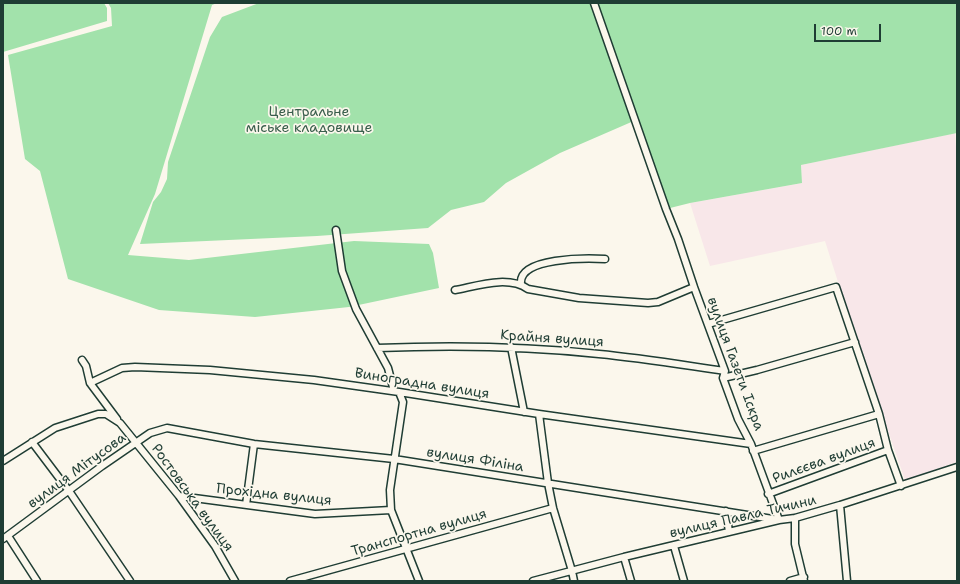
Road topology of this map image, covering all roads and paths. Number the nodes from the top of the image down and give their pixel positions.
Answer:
1 (594, 3) edge
2 (336, 230) dead end
3 (605, 259) dead end
4 (521, 284) junction
5 (694, 287) junction
6 (455, 290) dead end
7 (708, 324) junction
8 (855, 342) junction
9 (511, 347) junction
10 (377, 348) junction
11 (82, 360) dead end
12 (724, 374) junction
13 (90, 383) junction
14 (396, 391) junction
15 (524, 412) junction
16 (539, 414) junction
17 (879, 414) junction
18 (120, 423) junction
19 (167, 428) joint
20 (32, 442) junction
21 (136, 443) junction
22 (254, 444) junction
23 (752, 447) junction
24 (888, 450) junction
25 (394, 459) junction
26 (3, 461) edge
27 (957, 467) edge
28 (548, 483) junction
29 (901, 486) junction
30 (69, 491) junction
31 (768, 494) junction
32 (179, 496) junction
33 (246, 505) junction
34 (840, 505) junction
35 (554, 508) junction
36 (391, 510) junction
37 (726, 511) junction
38 (795, 518) junction
39 (779, 520) junction
40 (729, 532) junction
41 (6, 538) edge
42 (674, 546) junction
43 (408, 549) junction
44 (624, 557) junction
45 (572, 571) junction
46 (804, 579) edge
47 (233, 580) edge
48 (37, 581) edge
49 (130, 581) edge
50 (290, 581) edge
51 (419, 581) edge
52 (533, 581) edge
53 (574, 581) edge
54 (631, 581) edge
55 (684, 581) edge
56 (790, 581) edge
57 (847, 581) edge

1 - 5 street, вулиця Газети Іскра
2 - 10 street
3 - 4 street
4 - 5 street
4 - 6 street
5 - 7 street, вулиця Газети Іскра
7 - 8 street
7 - 12 street, вулиця Газети Іскра
8 - 12 street, Крайня вулиця
8 - 17 street
9 - 10 street, Крайня вулиця
9 - 12 street, Крайня вулиця
9 - 15 street
10 - 14 street
11 - 13 street
12 - 23 street, вулиця Газети Іскра
13 - 14 street, Виноградна вулиця
13 - 18 street
14 - 15 street, Виноградна вулиця
14 - 25 street
15 - 16 street, Виноградна вулиця
16 - 23 street, Виноградна вулиця
16 - 28 street
17 - 23 street
17 - 24 street
18 - 20 street
18 - 21 street, Ростовська вулиця
19 - 21 street, вулиця Мітусова
19 - 22 street, вулиця Філіна
20 - 26 street
20 - 30 street
21 - 30 street, вулиця Мітусова
21 - 32 street, Ростовська вулиця
22 - 25 street, вулиця Філіна
22 - 33 street
23 - 31 street, вулиця Газети Іскра
24 - 29 street
24 - 31 street, Рилєєва вулиця
25 - 28 street, вулиця Філіна
25 - 36 street
27 - 29 street, вулиця Павла Тичини
28 - 35 street
28 - 37 street, вулиця Філіна
29 - 34 street, вулиця Павла Тичини
30 - 41 street, вулиця Мітусова
30 - 49 street
31 - 39 street, вулиця Газети Іскра
32 - 33 street, Прохідна вулиця
32 - 47 street, Ростовська вулиця
33 - 36 street, Прохідна вулиця
34 - 38 street, вулиця Павла Тичини
34 - 57 street
35 - 43 street, Транспортна вулиця
35 - 45 street
36 - 43 street
37 - 39 street, вулиця Філіна
37 - 40 street
38 - 39 street, вулиця Павла Тичини
38 - 46 street
39 - 40 street, вулиця Павла Тичини
40 - 42 street, вулиця Павла Тичини
41 - 48 street
42 - 44 street, вулиця Павла Тичини
42 - 55 street
43 - 50 street, Транспортна вулиця
43 - 51 street
44 - 45 street, вулиця Павла Тичини
44 - 54 street
45 - 52 street, вулиця Павла Тичини
45 - 53 street
46 - 56 street

